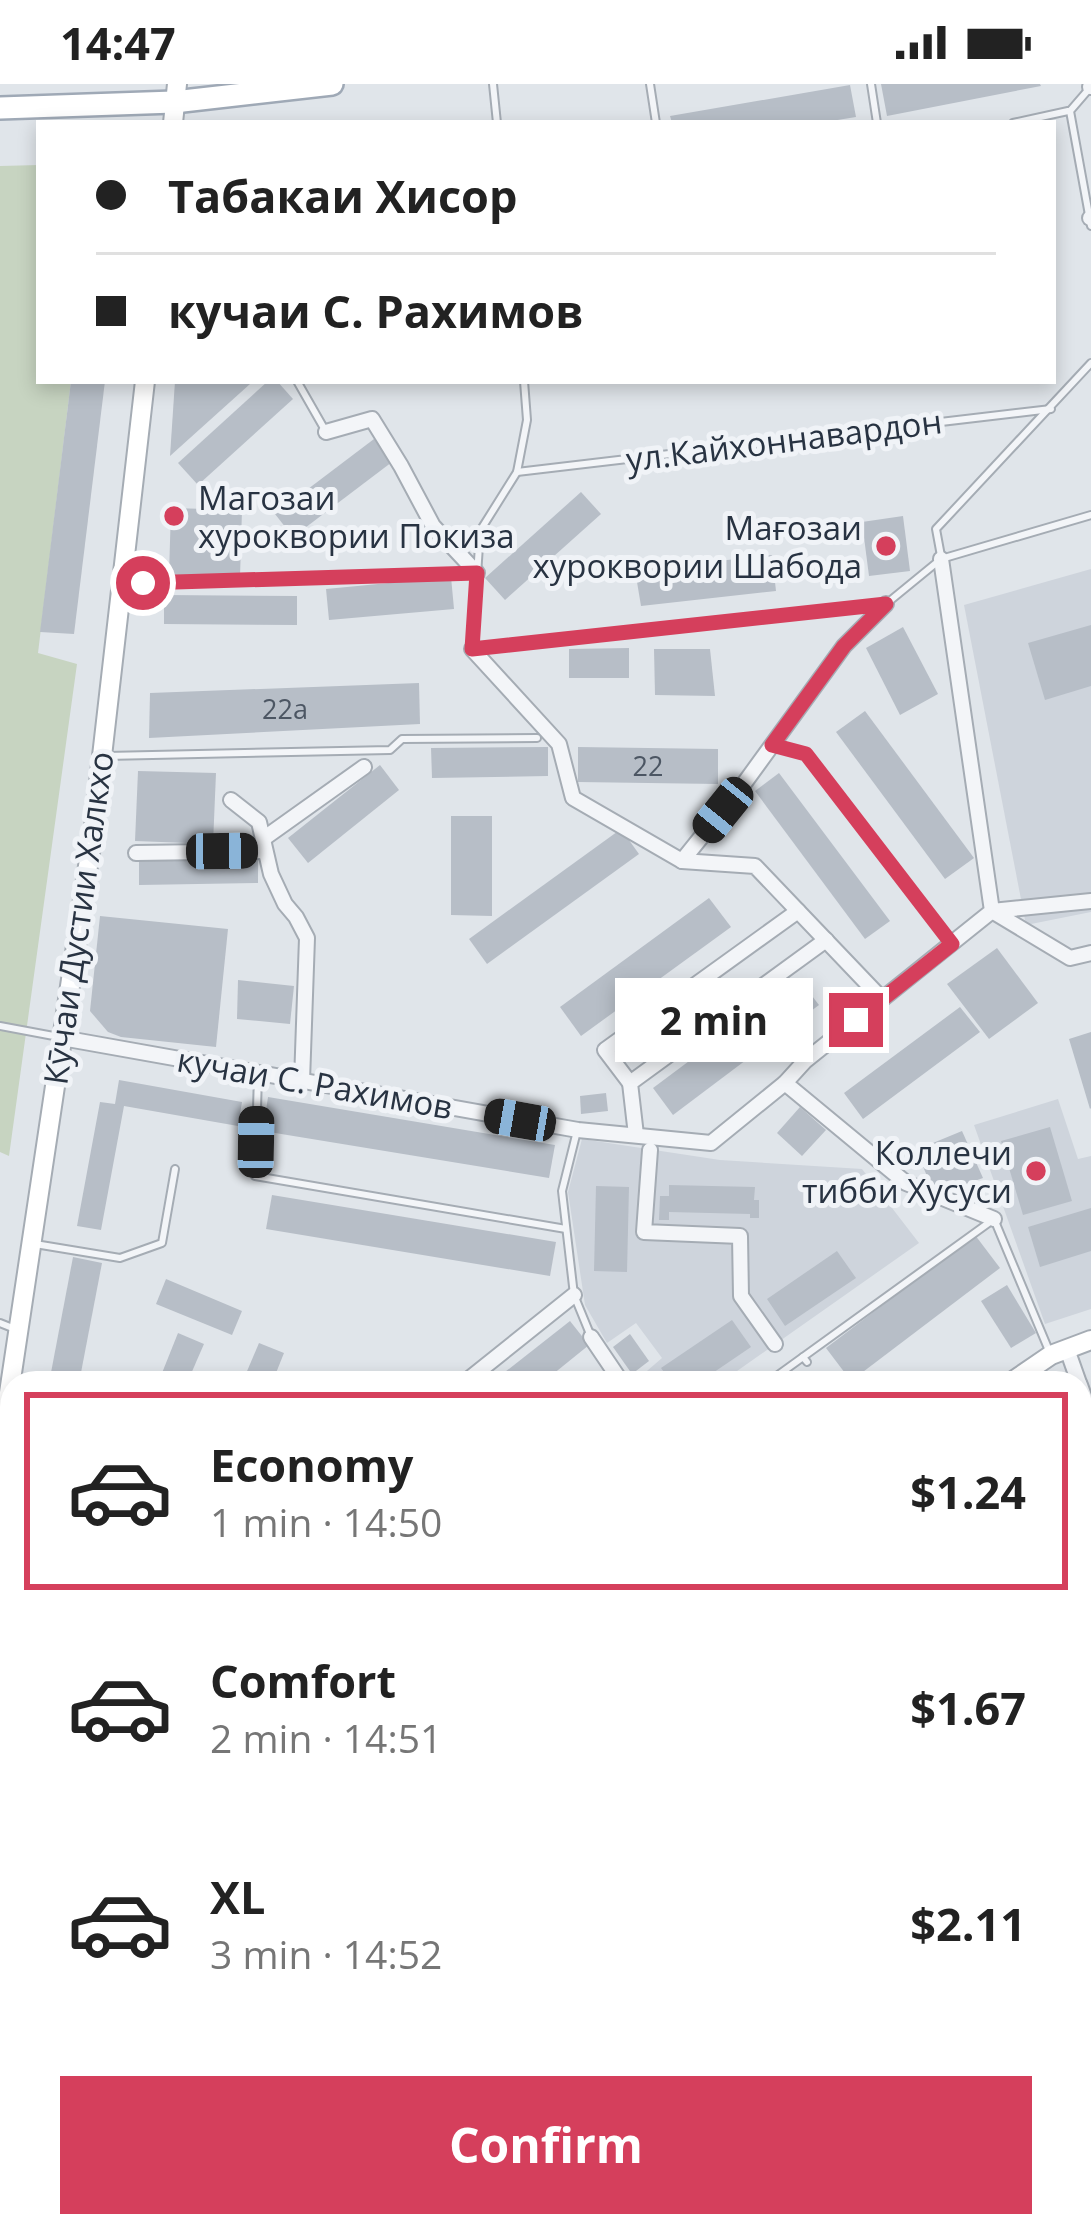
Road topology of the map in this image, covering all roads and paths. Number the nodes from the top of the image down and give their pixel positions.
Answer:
1 (332, 84) edge
2 (493, 84) edge
3 (650, 84) edge
4 (871, 84) edge
5 (1090, 86) edge
6 (175, 103) edge
7 (0, 108) edge
8 (1070, 111) junction
9 (497, 120) edge
10 (656, 120) edge
11 (877, 120) edge
12 (1027, 120) edge
13 (1091, 221) edge
14 (1091, 363) edge
15 (145, 384) edge
16 (299, 384) edge
17 (524, 384) edge
18 (1051, 409) junction
19 (326, 432) joint
20 (518, 472) junction
21 (1091, 515) edge
22 (941, 559) junction
23 (477, 573) junction
24 (122, 584) junction
25 (886, 604) junction
26 (472, 649) junction
27 (537, 738) dead end
28 (772, 745) junction
29 (102, 756) junction
30 (364, 767) dead end
31 (231, 800) dead end
32 (264, 845) junction
33 (136, 853) dead end
34 (682, 861) junction
35 (1091, 901) edge
36 (798, 911) junction
37 (992, 911) junction
38 (826, 940) junction
39 (952, 944) junction
40 (1091, 953) edge
41 (882, 999) junction
42 (0, 1026) edge
43 (62, 1038) junction
44 (258, 1073) junction
45 (302, 1081) junction
46 (630, 1083) junction
47 (785, 1083) junction
48 (578, 1130) junction
49 (636, 1136) junction
50 (650, 1150) dead end
51 (175, 1169) dead end
52 (994, 1219) junction
53 (566, 1229) junction
54 (31, 1244) junction
55 (574, 1294) junction
56 (9, 1326) edge
57 (591, 1337) joint
58 (1091, 1340) edge
59 (775, 1344) dead end
60 (1059, 1352) junction
61 (6, 1371) edge
62 (479, 1371) edge
63 (614, 1371) edge
64 (786, 1371) edge
65 (1029, 1371) edge
66 (1071, 1371) edge

1 - 6 main road
2 - 9 lane
3 - 10 lane
4 - 11 lane
5 - 8 lane
6 - 7 main road
8 - 12 lane
8 - 13 lane
14 - 18 lane
15 - 24 street, Кӯчаи Дустии Халкхо
16 - 19 lane
17 - 20 lane
18 - 20 lane, ул.Кайхоннавардон
18 - 22 lane
19 - 23 street
20 - 23 lane
21 - 22 lane
22 - 25 lane
22 - 37 street
23 - 24 lane
23 - 26 lane
24 - 29 street, Кӯчаи Дустии Халкхо
25 - 26 lane
25 - 28 street
26 - 34 street
27 - 29 lane
28 - 34 street
28 - 39 lane
29 - 43 street, Кӯчаи Дустии Халкхо
30 - 32 street
31 - 32 street
32 - 33 street
32 - 45 street
34 - 36 street
35 - 37 street
36 - 38 street
36 - 46 street
37 - 39 street, кучаи С. Рахимов
37 - 40 street
38 - 41 street
38 - 46 street
39 - 41 street, кучаи С. Рахимов
41 - 47 street, кучаи С. Рахимов
42 - 43 lane
43 - 44 street, кучаи С. Рахимов
43 - 54 street, Кӯчаи Дустии Халкхо
44 - 45 street, кучаи С. Рахимов
44 - 53 lane
45 - 48 street, кучаи С. Рахимов
46 - 49 street
47 - 49 street, кучаи С. Рахимов
47 - 52 street
48 - 49 street, кучаи С. Рахимов
48 - 53 lane
50 - 59 street
51 - 54 lane
52 - 60 lane
52 - 64 lane
53 - 55 lane
54 - 56 street, Кӯчаи Дустии Халкхо
55 - 57 lane
55 - 62 street
56 - 61 street, Кӯчаи Дустии Халкхо
57 - 63 street
58 - 60 street
60 - 65 street
60 - 66 street

